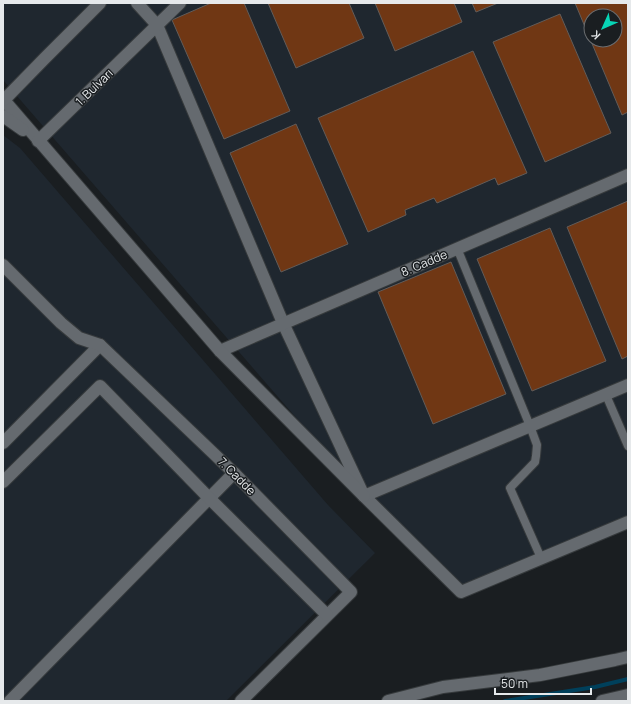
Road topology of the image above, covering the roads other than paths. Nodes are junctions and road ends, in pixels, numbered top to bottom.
1 (100, 3) edge
2 (137, 3) edge
3 (180, 3) edge
4 (158, 25) junction
5 (4, 100) edge
6 (3, 116) edge
7 (38, 140) junction
8 (628, 175) edge
9 (457, 248) junction
10 (3, 265) edge
11 (283, 324) junction
12 (100, 345) junction
13 (220, 351) junction
14 (628, 386) edge
15 (606, 395) junction
16 (530, 426) junction
17 (3, 443) edge
18 (628, 446) edge
19 (234, 473) junction
20 (3, 482) edge
21 (364, 496) junction
22 (209, 498) junction
23 (628, 522) edge
24 (541, 558) junction
25 (327, 615) junction
26 (628, 657) edge
27 (628, 695) edge
28 (10, 701) edge
29 (241, 701) edge
30 (388, 701) edge
31 (602, 701) edge

1 - 5 street
2 - 4 street
3 - 4 street, 1. Bulvarı
4 - 7 street, 1. Bulvarı
4 - 11 street
5 - 7 street
6 - 7 street
7 - 13 street
8 - 9 street, 8. Cadde
9 - 11 street, 8. Cadde
9 - 16 lane
10 - 12 street, 7. Cadde
11 - 13 street, 8. Cadde
11 - 21 street
12 - 17 street
12 - 19 street, 7. Cadde
13 - 21 street
14 - 15 street
15 - 16 street
15 - 18 lane
16 - 21 street
16 - 24 lane
19 - 22 street
19 - 25 street, 7. Cadde
20 - 22 street
21 - 24 street
22 - 25 street
22 - 28 street
23 - 24 street
25 - 29 street, 7. Cadde
26 - 30 street
27 - 31 street

